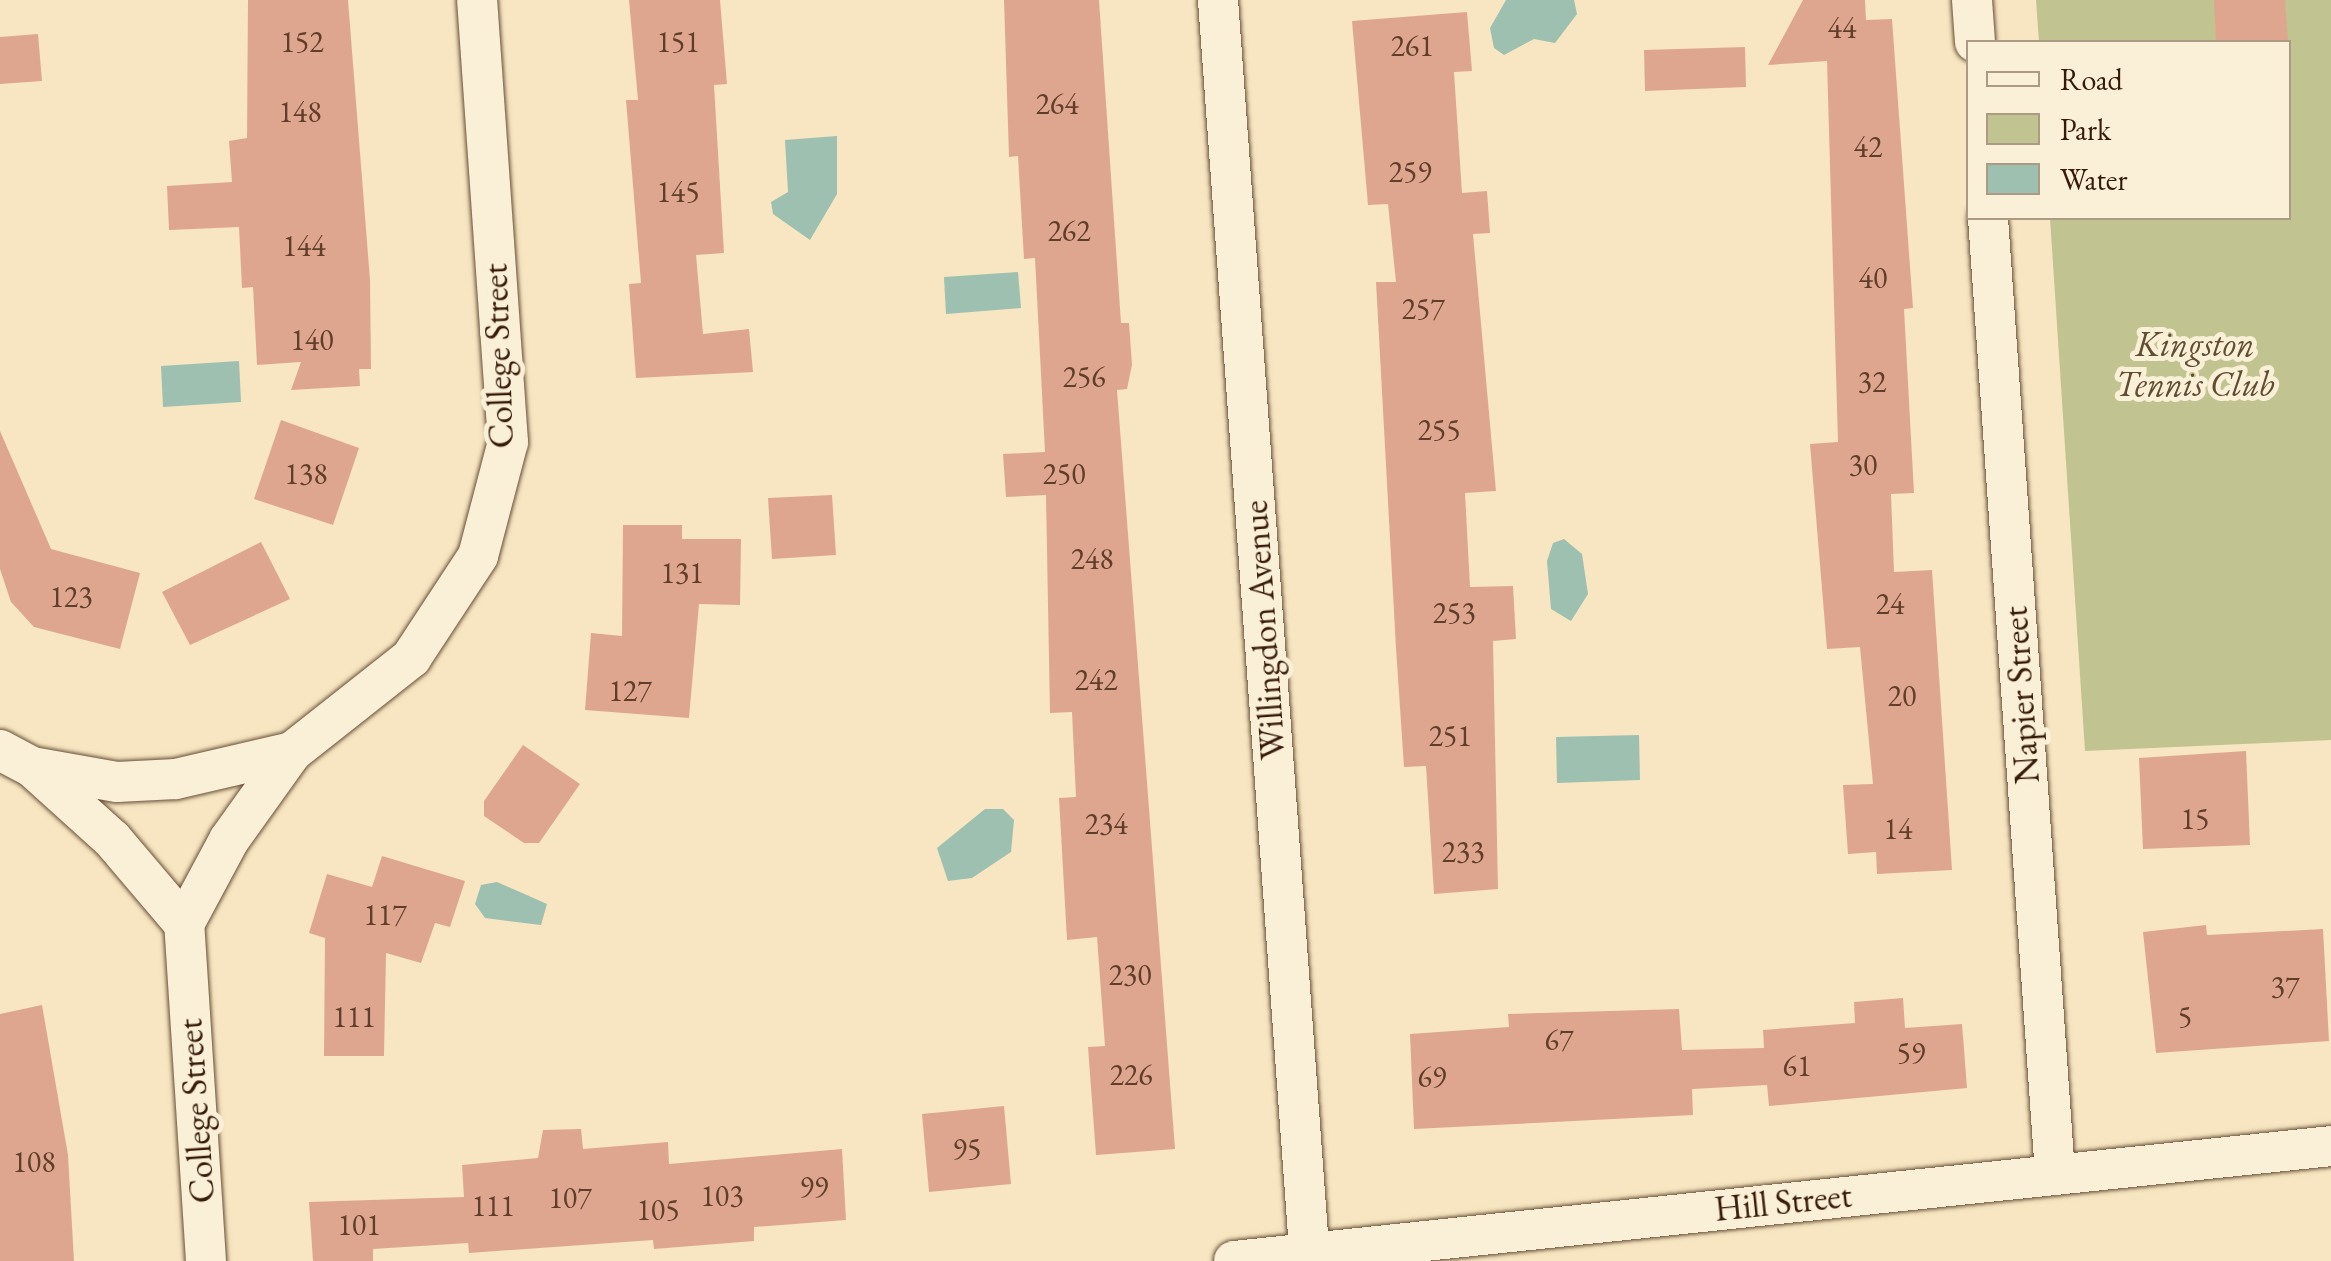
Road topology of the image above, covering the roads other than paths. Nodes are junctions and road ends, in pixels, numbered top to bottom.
1 (477, 0) edge
2 (1218, 0) edge
3 (1972, 0) edge
4 (1975, 40) edge
5 (1988, 220) edge
6 (292, 752) junction
7 (16, 758) edge
8 (184, 924) junction
9 (2331, 1146) edge
10 (2055, 1173) junction
11 (1310, 1257) edge
12 (206, 1261) edge
13 (1234, 1261) edge

1 - 6 street, College Street
2 - 11 street, Willingdon Avenue
3 - 4 street
5 - 10 street, Napier Street
6 - 7 street, College Street
6 - 8 street, College Street
7 - 8 street
8 - 12 street, College Street
9 - 10 street, Hill Street
10 - 11 street, Hill Street
11 - 13 street, Hill Street

